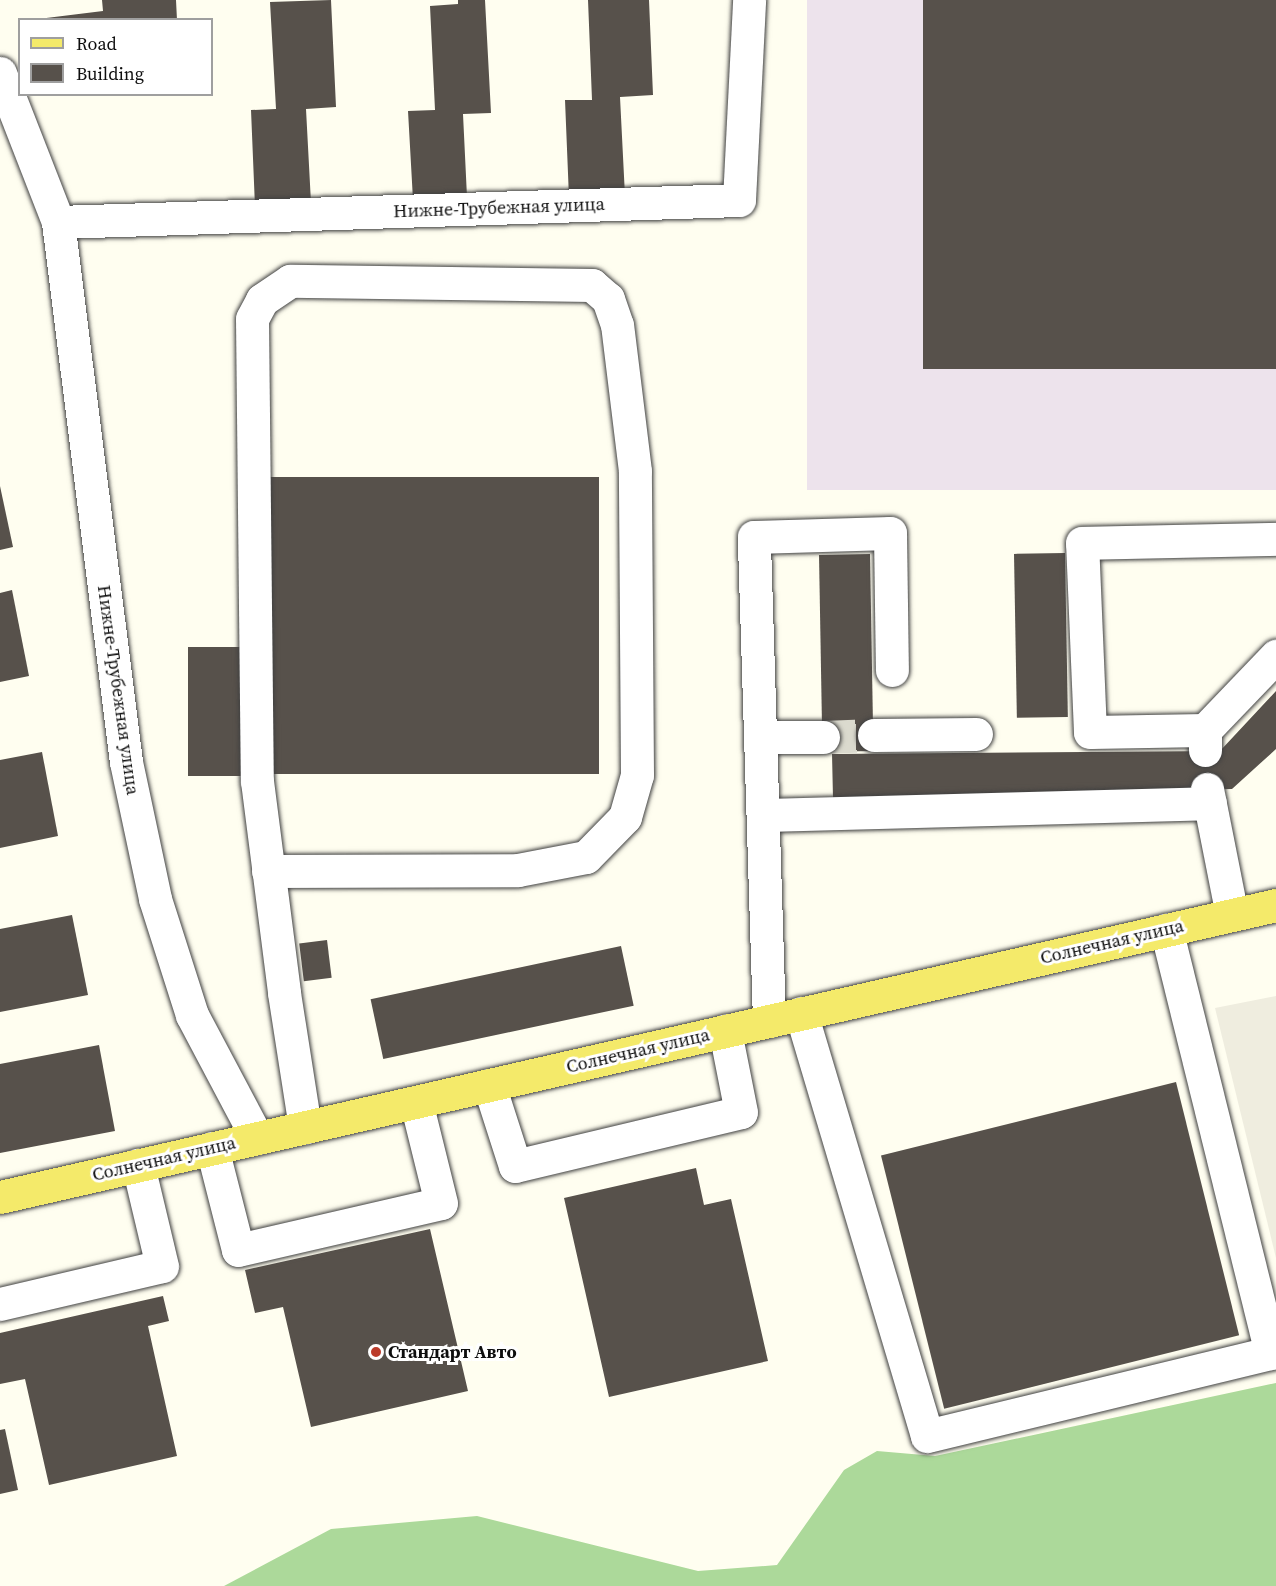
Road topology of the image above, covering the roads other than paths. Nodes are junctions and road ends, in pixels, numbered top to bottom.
1 (749, 0) edge
2 (0, 73) edge
3 (58, 222) junction
4 (1276, 539) edge
5 (1276, 656) edge
6 (892, 670) dead end
7 (887, 728) tunnel mouth
8 (976, 734) dead end
9 (761, 737) junction
10 (823, 737) tunnel mouth
11 (763, 815) junction
12 (268, 871) junction
13 (1276, 905) edge
14 (1232, 915) junction
15 (1166, 930) junction
16 (801, 1013) junction
17 (770, 1021) junction
18 (725, 1031) junction
19 (489, 1085) junction
20 (416, 1102) junction
21 (305, 1127) junction
22 (257, 1138) junction
23 (212, 1148) junction
24 (138, 1165) junction
25 (0, 1197) edge
26 (0, 1304) edge

1 - 3 street, Нижне-Трубежная улица
2 - 3 street, Нижне-Трубежная улица
3 - 22 street, Нижне-Трубежная улица
4 - 5 street
6 - 9 street
7 - 8 street
9 - 10 street
9 - 11 street
11 - 14 street
11 - 17 street
12 - 12 street
12 - 21 street
13 - 14 main road, Солнечная улица
14 - 15 main road, Солнечная улица
15 - 16 main road, Солнечная улица
15 - 16 street
16 - 17 main road, Солнечная улица
17 - 18 main road, Солнечная улица
18 - 19 main road, Солнечная улица
18 - 19 street
19 - 20 main road, Солнечная улица
20 - 21 main road, Солнечная улица
20 - 23 street
21 - 22 main road, Солнечная улица
22 - 23 main road, Солнечная улица
23 - 24 main road, Солнечная улица
24 - 25 main road, Солнечная улица
24 - 26 street

